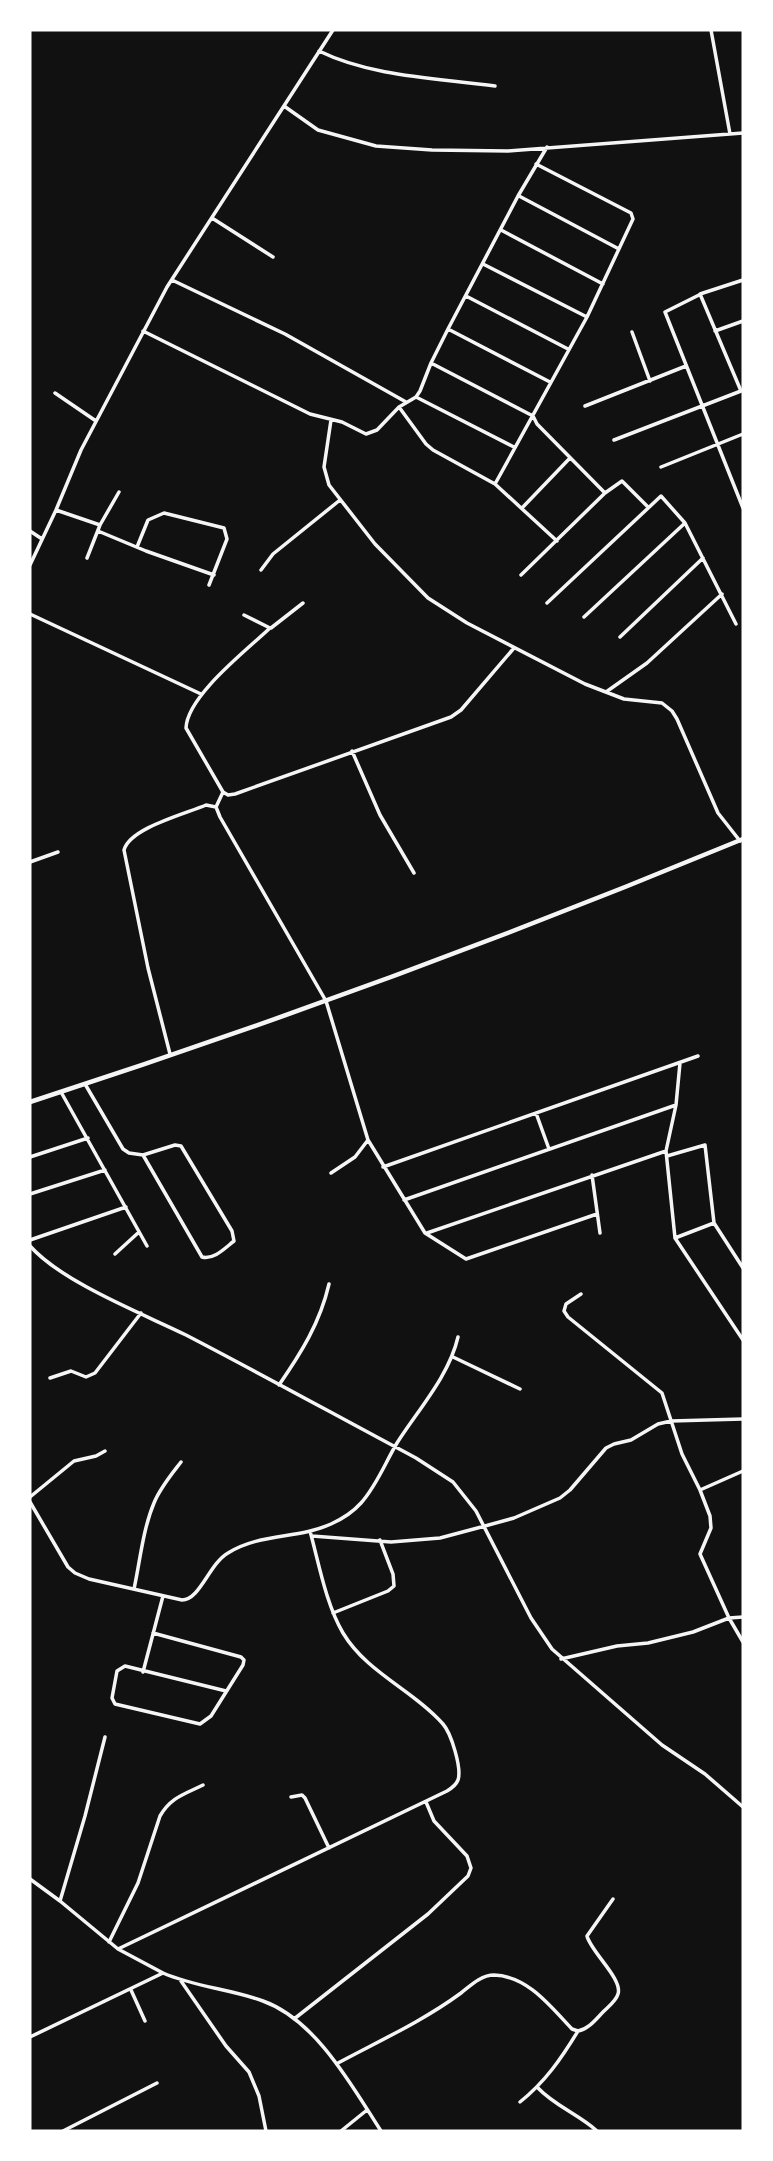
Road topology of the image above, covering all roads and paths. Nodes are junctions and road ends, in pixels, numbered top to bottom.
1 (333, 30) edge
2 (710, 30) edge
3 (319, 51) junction
4 (495, 86) dead end
5 (284, 106) junction
6 (743, 133) edge
7 (730, 134) junction
8 (547, 146) junction
9 (536, 164) junction
10 (518, 196) junction
11 (212, 218) junction
12 (501, 230) junction
13 (619, 249) junction
14 (273, 257) dead end
15 (483, 264) junction
16 (172, 280) junction
17 (743, 280) edge
18 (603, 284) junction
19 (700, 295) junction
20 (466, 296) junction
21 (587, 317) junction
22 (743, 321) edge
23 (448, 329) junction
24 (143, 331) junction
25 (715, 331) junction
26 (632, 332) dead end
27 (568, 349) junction
28 (431, 363) junction
29 (686, 366) junction
30 (650, 381) junction
31 (550, 382) junction
32 (55, 393) dead end
33 (416, 397) junction
34 (406, 402) junction
35 (702, 405) junction
36 (585, 406) dead end
37 (399, 407) junction
38 (533, 416) junction
39 (331, 419) junction
40 (96, 421) junction
41 (743, 433) edge
42 (614, 440) dead end
43 (717, 443) junction
44 (515, 448) junction
45 (569, 458) junction
46 (661, 467) dead end
47 (495, 484) junction
48 (119, 492) dead end
49 (605, 493) junction
50 (340, 500) junction
51 (647, 507) junction
52 (522, 508) junction
53 (743, 508) edge
54 (56, 510) junction
55 (685, 523) junction
56 (100, 525) junction
57 (30, 531) edge
58 (98, 531) junction
59 (42, 539) junction
60 (557, 541) junction
61 (137, 547) junction
62 (87, 558) dead end
63 (704, 558) junction
64 (30, 565) edge
65 (261, 570) dead end
66 (214, 575) junction
67 (521, 575) dead end
68 (209, 585) dead end
69 (722, 594) junction
70 (547, 603) dead end
71 (303, 604) dead end
72 (30, 614) edge
73 (244, 615) dead end
74 (584, 617) dead end
75 (737, 624) dead end
76 (271, 628) junction
77 (620, 636) dead end
78 (514, 648) junction
79 (606, 693) junction
80 (201, 694) junction
81 (352, 751) junction
82 (223, 792) junction
83 (216, 807) junction
84 (742, 840) edge
85 (58, 852) dead end
86 (30, 862) edge
87 (414, 873) dead end
88 (326, 1001) junction
89 (170, 1054) junction
90 (698, 1056) dead end
91 (680, 1063) junction
92 (85, 1084) junction
93 (61, 1092) junction
94 (30, 1102) edge
95 (676, 1105) junction
96 (536, 1113) junction
97 (88, 1138) junction
98 (368, 1140) junction
99 (549, 1149) junction
100 (667, 1154) junction
101 (143, 1155) junction
102 (30, 1157) edge
103 (383, 1167) junction
104 (105, 1170) junction
105 (331, 1173) dead end
106 (592, 1175) junction
107 (30, 1194) edge
108 (404, 1200) junction
109 (126, 1207) junction
110 (597, 1214) junction
111 (714, 1223) junction
112 (139, 1232) junction
113 (425, 1233) junction
114 (600, 1233) dead end
115 (675, 1238) junction
116 (30, 1240) edge
117 (147, 1245) dead end
118 (30, 1246) edge
119 (116, 1254) dead end
120 (743, 1268) edge
121 (329, 1284) dead end
122 (581, 1294) dead end
123 (141, 1313) junction
124 (458, 1337) dead end
125 (743, 1340) edge
126 (453, 1357) junction
127 (50, 1378) dead end
128 (279, 1385) junction
129 (520, 1389) dead end
130 (743, 1419) edge
131 (671, 1421) junction
132 (395, 1446) junction
133 (105, 1451) dead end
134 (181, 1462) dead end
135 (743, 1471) edge
136 (701, 1490) junction
137 (30, 1500) edge
138 (485, 1526) junction
139 (311, 1534) junction
140 (380, 1540) junction
141 (134, 1589) junction
142 (163, 1596) junction
143 (333, 1613) junction
144 (743, 1617) edge
145 (729, 1618) junction
146 (153, 1633) junction
147 (743, 1642) edge
148 (561, 1659) junction
149 (143, 1672) junction
150 (226, 1691) junction
151 (105, 1737) dead end
152 (204, 1785) dead end
153 (291, 1797) dead end
154 (426, 1802) junction
155 (743, 1807) edge
156 (329, 1848) junction
157 (30, 1879) edge
158 (613, 1899) dead end
159 (60, 1900) junction
160 (109, 1942) junction
161 (118, 1949) junction
162 (163, 1973) junction
163 (181, 1981) junction
164 (131, 1990) junction
165 (294, 2019) junction
166 (145, 2021) dead end
167 (578, 2031) junction
168 (30, 2037) edge
169 (338, 2063) junction
170 (157, 2083) dead end
171 (538, 2088) junction
172 (520, 2102) dead end
173 (367, 2110) junction
174 (63, 2131) edge
175 (266, 2131) edge
176 (341, 2131) edge
177 (381, 2131) edge
178 (597, 2131) edge

1 - 3 street
2 - 7 street
3 - 4 street
3 - 5 street
5 - 8 street
5 - 11 street
6 - 7 street
7 - 8 street
8 - 9 street
9 - 10 street
9 - 13 street
10 - 12 street
10 - 13 street
11 - 14 street
11 - 16 street
12 - 15 street
12 - 18 street
13 - 18 street
15 - 20 street
15 - 21 street
16 - 24 street
16 - 34 street
17 - 19 street
18 - 21 street
19 - 25 street
19 - 29 street
20 - 23 street
20 - 27 street
21 - 27 street
22 - 25 street
23 - 28 street
23 - 31 street
24 - 39 street
24 - 40 street
25 - 35 street
26 - 30 street
27 - 31 street
28 - 33 street
28 - 38 street
29 - 30 street
29 - 35 street
30 - 36 street
31 - 38 street
32 - 40 street
33 - 34 street
33 - 44 street
34 - 37 street
35 - 42 street
35 - 43 street
37 - 39 street
37 - 47 street
38 - 44 street
38 - 45 street
39 - 50 street
40 - 54 street
41 - 43 street
43 - 46 street
43 - 53 street
44 - 47 street
45 - 49 street
45 - 52 street
47 - 52 street
48 - 56 street
49 - 51 street
49 - 60 street
50 - 65 street
50 - 78 street
51 - 55 street
51 - 70 street
52 - 60 street
54 - 56 street
54 - 59 street
55 - 63 street
55 - 74 street
56 - 58 street
57 - 59 street
58 - 61 street
58 - 62 street
59 - 64 street
60 - 67 street
61 - 66 street
61 - 66 street
63 - 69 street
63 - 77 street
66 - 68 street
69 - 75 street
69 - 79 street
71 - 76 street
72 - 80 street
73 - 76 street
76 - 80 street
78 - 79 street
78 - 81 street
79 - 84 street
80 - 82 street
81 - 82 street
81 - 87 street
82 - 83 street
83 - 88 street
83 - 89 street
84 - 88 street
85 - 86 street
88 - 89 street
88 - 98 street
89 - 92 street
90 - 91 street
91 - 95 street
91 - 96 street
92 - 93 street
92 - 101 street
93 - 94 street
93 - 97 street
95 - 99 street
95 - 100 street
96 - 99 street
96 - 103 street
97 - 102 street
97 - 104 street
98 - 103 street
98 - 105 street
99 - 108 street
100 - 106 street
100 - 111 street
100 - 115 street
101 - 101 street
103 - 108 street
104 - 107 street
104 - 109 street
106 - 110 street
106 - 113 street
108 - 113 street
109 - 112 street
109 - 116 street
110 - 113 street
110 - 114 street
111 - 115 street
111 - 120 street
112 - 117 street
112 - 119 street
115 - 125 street
118 - 123 street
121 - 128 street
122 - 131 street
123 - 127 street
123 - 128 street
124 - 126 street
126 - 129 street
126 - 132 street
128 - 132 street
130 - 131 street
131 - 136 street
131 - 138 street
132 - 138 street
132 - 139 street
133 - 137 street
134 - 141 street
135 - 136 street
136 - 145 street
137 - 141 street
138 - 140 street
138 - 148 street
139 - 140 street
139 - 142 street
139 - 143 street
140 - 143 street
141 - 142 street
142 - 146 street
143 - 154 street
144 - 145 street
145 - 147 street
145 - 148 street
146 - 149 street
146 - 150 street
148 - 155 street
149 - 150 street
149 - 150 street
151 - 159 street
152 - 160 street
153 - 156 street
154 - 156 street
154 - 165 street
156 - 161 street
157 - 159 street
158 - 167 street
159 - 160 street
160 - 161 street
161 - 162 street
162 - 163 street
162 - 164 street
163 - 165 street
163 - 175 street
164 - 166 street
164 - 168 street
165 - 169 street
167 - 169 street
167 - 171 street
169 - 173 street
170 - 174 street
171 - 172 street
171 - 178 street
173 - 176 street
173 - 177 street

